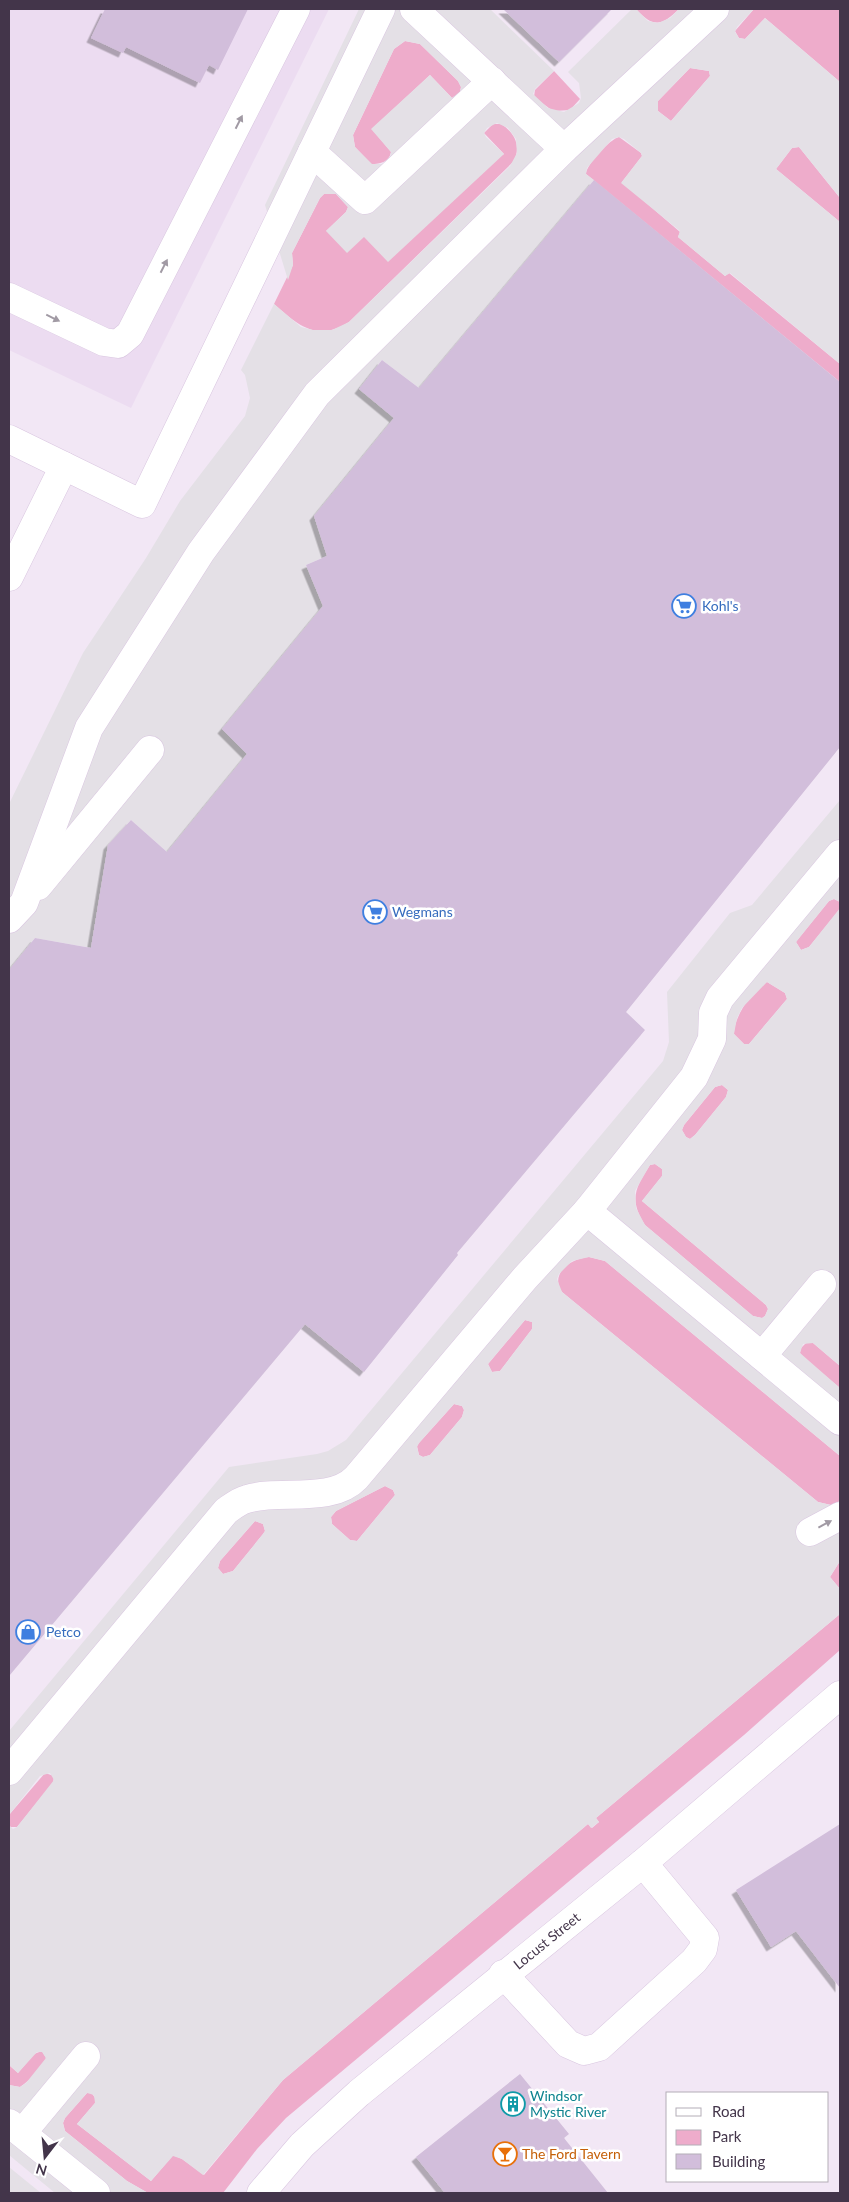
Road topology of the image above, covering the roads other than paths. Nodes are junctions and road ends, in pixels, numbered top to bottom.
1 (296, 9) edge
2 (381, 9) edge
3 (414, 9) edge
4 (715, 9) edge
5 (492, 81) junction
6 (564, 149) junction
7 (312, 152) junction
8 (9, 297) edge
9 (9, 439) edge
10 (64, 466) junction
11 (9, 577) edge
12 (150, 750) dead end
13 (840, 854) edge
14 (17, 911) edge
15 (587, 1211) junction
16 (822, 1284) dead end
17 (762, 1356) junction
18 (840, 1421) edge
19 (840, 1516) edge
20 (810, 1532) dead end
21 (840, 1695) edge
22 (9, 1771) edge
23 (643, 1863) junction
24 (504, 1974) junction
25 (86, 2056) dead end
26 (15, 2128) edge
27 (96, 2193) edge
28 (261, 2193) edge

8 -> 1 street
2 - 7 street
3 - 5 street
4 - 6 street
5 - 6 street
5 - 7 street
6 - 14 street
7 - 10 street
9 - 10 street
10 - 11 street
12 - 14 street
13 - 15 street
15 - 17 street
15 - 22 street
16 - 17 street
17 - 18 street
20 -> 19 street
21 - 23 street, Locust Street
23 - 24 street, Locust Street
23 - 24 street
24 - 28 street, Locust Street
25 - 26 street
26 - 27 street

